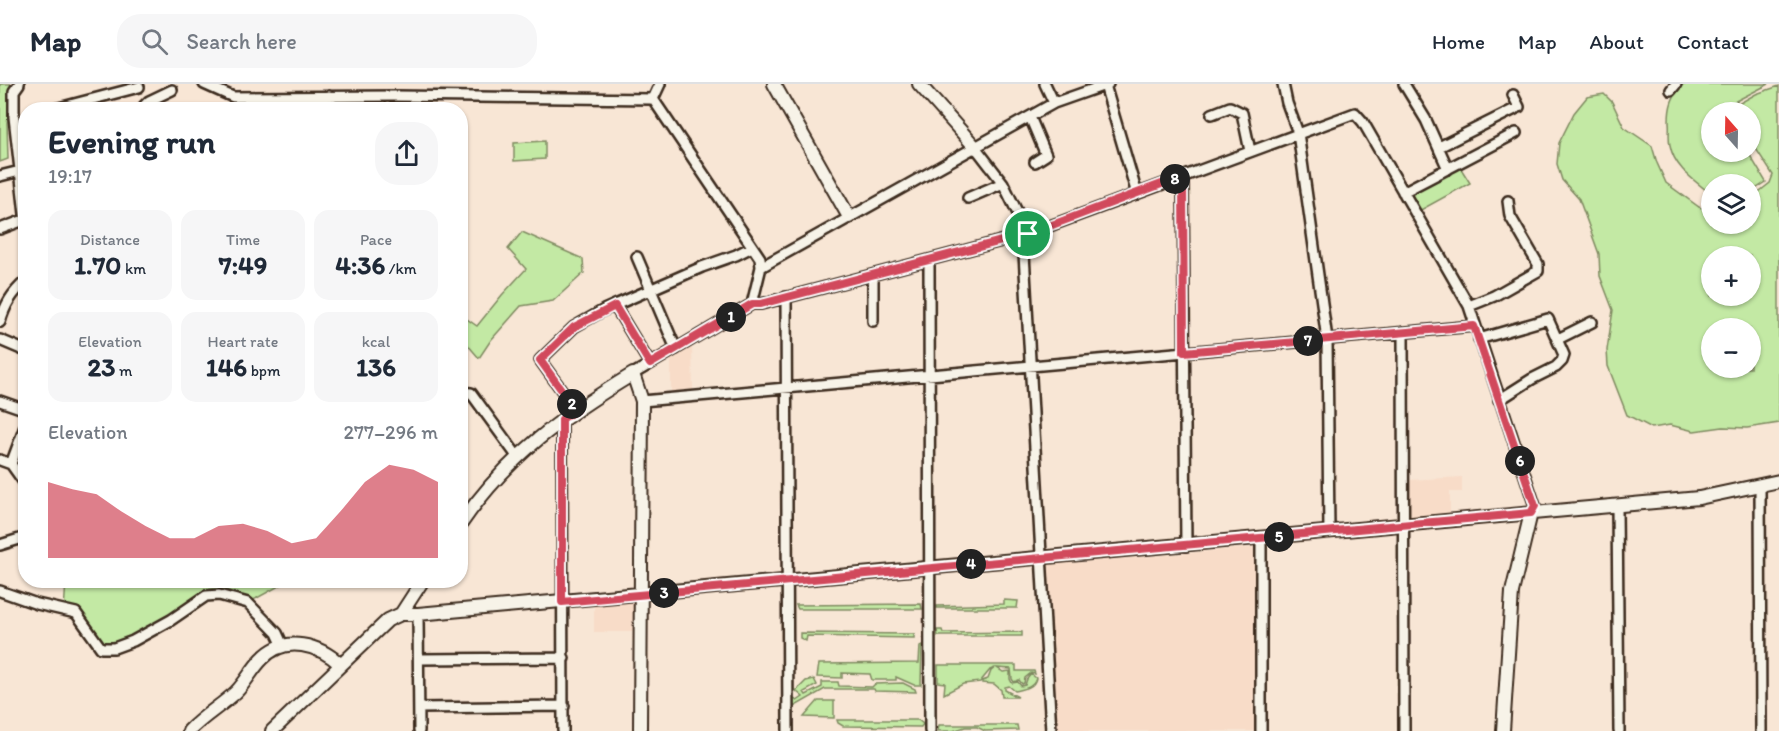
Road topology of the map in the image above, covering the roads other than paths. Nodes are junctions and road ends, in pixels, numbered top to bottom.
1 (19, 84) edge
2 (204, 84) edge
3 (397, 84) edge
4 (660, 84) edge
5 (774, 84) edge
6 (919, 84) edge
7 (1045, 84) edge
8 (1282, 84) edge
9 (1404, 84) edge
10 (139, 85) edge
11 (1106, 85) edge
12 (171, 90) dead end
13 (1513, 95) dead end
14 (330, 96) junction
15 (396, 96) junction
16 (653, 99) junction
17 (79, 102) edge
18 (141, 102) edge
19 (148, 102) edge
20 (331, 102) edge
21 (1054, 103) junction
22 (1212, 114) dead end
23 (18, 116) edge
24 (14, 117) junction
25 (1030, 117) junction
26 (1298, 133) junction
27 (1516, 133) dead end
28 (1439, 147) junction
29 (976, 148) junction
30 (1251, 151) junction
31 (18, 153) edge
32 (1035, 162) dead end
33 (1448, 169) junction
34 (18, 172) edge
35 (0, 176) edge
36 (1183, 176) junction
37 (1003, 183) junction
38 (1403, 192) junction
39 (1137, 194) junction
40 (968, 198) dead end
41 (1508, 201) dead end
42 (849, 217) junction
43 (18, 224) edge
44 (0, 229) edge
45 (1025, 235) junction
46 (752, 247) junction
47 (637, 257) dead end
48 (929, 261) junction
49 (761, 267) junction
50 (873, 276) junction
51 (18, 288) edge
52 (651, 290) junction
53 (786, 297) junction
54 (752, 304) junction
55 (615, 306) junction
56 (1469, 306) junction
57 (873, 321) dead end
58 (0, 322) edge
59 (1592, 322) dead end
60 (1474, 326) junction
61 (1403, 332) junction
62 (1328, 339) junction
63 (1479, 339) junction
64 (1558, 339) junction
65 (0, 340) edge
66 (18, 348) edge
67 (676, 349) junction
68 (1184, 352) junction
69 (650, 364) junction
70 (1030, 365) junction
71 (633, 374) junction
72 (929, 375) junction
73 (786, 388) junction
74 (468, 393) edge
75 (1499, 400) junction
76 (0, 401) edge
77 (642, 401) junction
78 (18, 407) edge
79 (576, 410) junction
80 (562, 419) junction
81 (18, 445) edge
82 (517, 456) junction
83 (0, 460) edge
84 (11, 464) junction
85 (18, 474) edge
86 (1779, 481) edge
87 (1760, 485) junction
88 (1617, 506) junction
89 (1531, 513) junction
90 (468, 515) edge
91 (1405, 526) junction
92 (1329, 532) junction
93 (1261, 538) junction
94 (18, 539) edge
95 (0, 545) edge
96 (1186, 546) junction
97 (1041, 558) junction
98 (930, 568) junction
99 (787, 582) junction
100 (418, 588) edge
101 (0, 591) edge
102 (640, 596) junction
103 (562, 602) junction
104 (400, 614) junction
105 (418, 614) junction
106 (283, 646) junction
107 (564, 658) junction
108 (418, 659) junction
109 (341, 665) junction
110 (564, 706) junction
111 (419, 708) junction
112 (276, 729) edge
113 (189, 731) edge
114 (419, 731) edge
115 (563, 731) edge
116 (640, 731) edge
117 (788, 731) edge
118 (930, 731) edge
119 (1051, 731) edge
120 (1261, 731) edge
121 (1404, 731) edge
122 (1503, 731) edge
123 (1619, 731) edge
124 (1761, 731) edge

1 - 24 street
2 - 14 street
3 - 15 street
4 - 16 street
5 - 42 street
6 - 29 street
7 - 21 street
8 - 26 street
9 - 28 street
10 - 17 street
10 - 18 street
11 - 21 street
11 - 39 street
12 - 19 street
13 - 28 street
14 - 15 street
14 - 20 street
15 - 16 street
16 - 46 street
21 - 25 street
22 - 30 street
23 - 24 street
24 - 31 street
25 - 29 street
25 - 32 street
26 - 30 street
26 - 38 street
26 - 62 street
27 - 33 street
28 - 33 street
29 - 37 street
29 - 42 street
30 - 36 street
33 - 38 street
34 - 35 street
36 - 39 street
36 - 68 street
37 - 40 street
37 - 45 street
38 - 56 street
39 - 45 street
41 - 56 street
42 - 49 street
43 - 44 street
45 - 48 street
45 - 70 street
46 - 49 street
46 - 52 street
47 - 52 street
48 - 50 street
48 - 72 street
49 - 54 street
50 - 53 street
50 - 57 street
51 - 58 street
52 - 55 street
52 - 67 street
53 - 54 street
53 - 73 street
54 - 67 street
55 - 69 street
55 - 79 street
56 - 60 street
59 - 64 street
60 - 61 street
60 - 63 street
61 - 62 street
61 - 91 street
62 - 68 street
62 - 92 street
63 - 64 street
63 - 75 street
64 - 75 street
65 - 66 street
67 - 69 street
68 - 70 street
68 - 96 street
69 - 71 street
70 - 72 street
70 - 97 street
71 - 77 street
71 - 79 street
72 - 73 street
72 - 98 street
73 - 77 street
73 - 99 street
74 - 82 street
75 - 89 street
76 - 78 street
77 - 102 street
79 - 80 street
80 - 82 street
80 - 103 street
81 - 84 street
82 - 90 street
83 - 84 street
84 - 85 street
86 - 87 street
87 - 88 street
87 - 124 street
88 - 89 street
88 - 123 street
89 - 91 street
89 - 122 street
91 - 92 street
91 - 121 street
92 - 93 street
93 - 96 street
93 - 120 street
94 - 95 street
96 - 97 street
97 - 98 street
97 - 119 street
98 - 99 street
98 - 118 street
99 - 102 street
99 - 117 street
100 - 104 street
101 - 106 street
102 - 103 street
102 - 116 street
103 - 105 street
103 - 107 street
104 - 105 street
104 - 109 street
105 - 108 street
106 - 109 street
106 - 113 street
107 - 108 street
107 - 110 street
108 - 111 street
109 - 112 street
110 - 111 street
110 - 115 street
111 - 114 street

